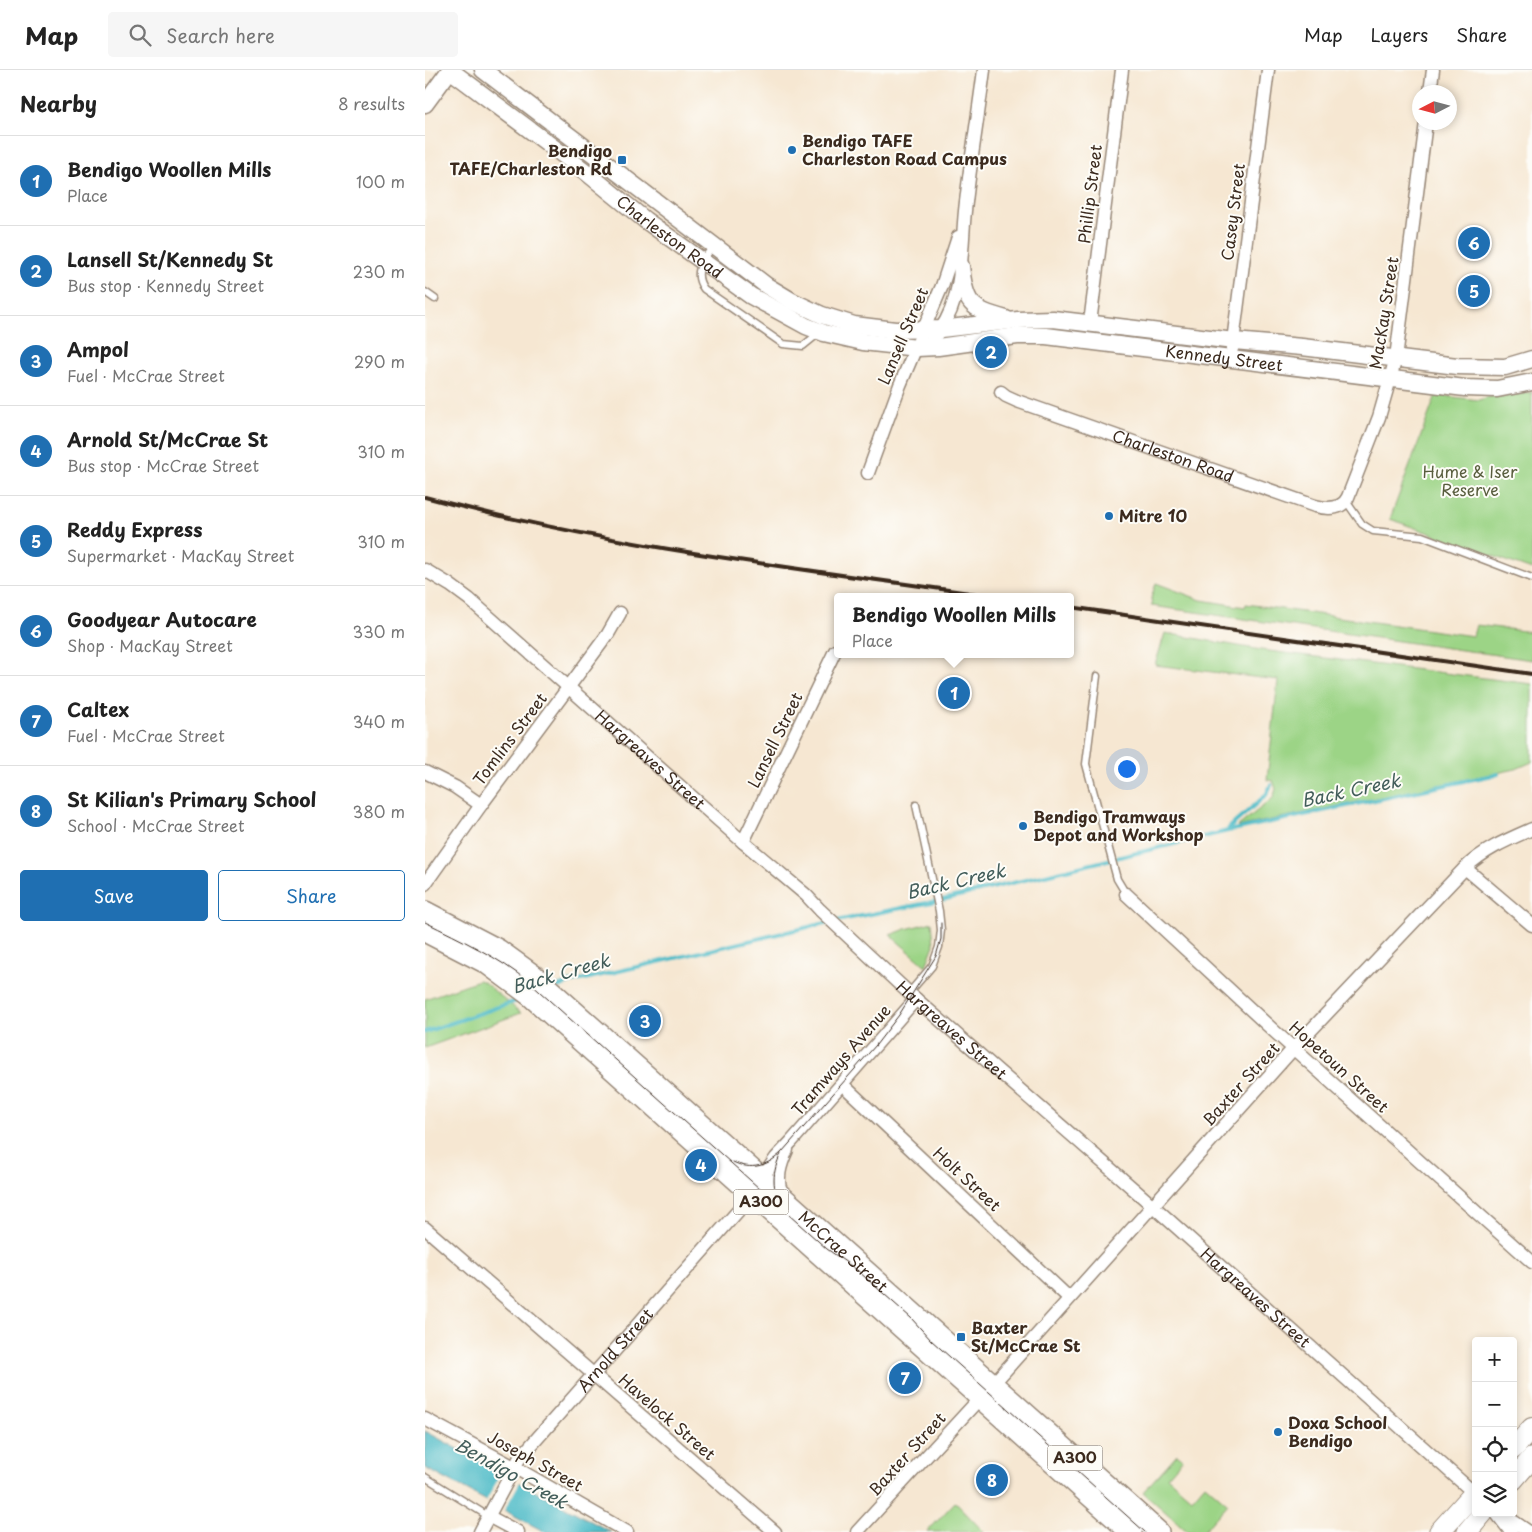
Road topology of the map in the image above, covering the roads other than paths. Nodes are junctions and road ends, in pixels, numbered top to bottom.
1 (450, 70) edge
2 (483, 70) edge
3 (984, 70) edge
4 (1122, 70) edge
5 (1268, 70) edge
6 (1433, 70) edge
7 (1431, 85) edge
8 (425, 104) edge
9 (550, 121) junction
10 (1425, 130) edge
11 (539, 136) junction
12 (965, 212) junction
13 (713, 246) junction
14 (702, 261) junction
15 (961, 266) junction
16 (425, 292) edge
17 (435, 299) dead end
18 (1013, 320) junction
19 (1089, 323) junction
20 (923, 330) junction
21 (941, 330) junction
22 (820, 332) junction
23 (1234, 341) junction
24 (921, 347) junction
25 (1396, 358) junction
26 (1532, 358) edge
27 (1231, 359) junction
28 (1391, 378) junction
29 (1532, 382) edge
30 (1001, 392) dead end
31 (868, 472) dead end
32 (1346, 501) junction
33 (425, 570) edge
34 (1532, 578) edge
35 (620, 613) dead end
36 (834, 653) edge
37 (1097, 676) dead end
38 (569, 687) junction
39 (425, 772) edge
40 (481, 805) junction
41 (916, 805) dead end
42 (1532, 829) edge
43 (743, 842) junction
44 (1465, 868) junction
45 (425, 884) edge
46 (1126, 894) joint
47 (425, 912) edge
48 (1532, 925) edge
49 (425, 931) edge
50 (529, 983) junction
51 (913, 996) junction
52 (1294, 1048) junction
53 (842, 1084) junction
54 (791, 1142) junction
55 (757, 1186) junction
56 (787, 1202) junction
57 (1153, 1206) junction
58 (425, 1228) edge
59 (1532, 1262) edge
60 (1069, 1298) junction
61 (593, 1374) junction
62 (987, 1391) junction
63 (425, 1419) edge
64 (1532, 1428) edge
65 (1517, 1445) edge
66 (1532, 1458) edge
67 (513, 1469) junction
68 (1517, 1475) edge
69 (425, 1477) edge
70 (1472, 1490) edge
71 (1472, 1496) edge
72 (491, 1510) junction
73 (1480, 1517) edge
74 (1499, 1517) edge
75 (1507, 1517) edge
76 (480, 1532) edge
77 (518, 1532) edge
78 (627, 1532) edge
79 (775, 1532) edge
80 (857, 1532) edge
81 (1131, 1532) edge
82 (1158, 1532) edge
83 (1439, 1532) edge
84 (1467, 1532) edge
85 (1511, 1532) edge
86 (1529, 1532) edge

1 - 8 street
1 - 11 street, Charleston Road
2 - 9 street, Charleston Road
3 - 12 street, Lansell Street
4 - 19 street, Phillip Street
5 - 23 street, Casey Street
6 - 7 street
9 - 11 street
9 - 13 street, Charleston Road
10 - 25 street, MacKay Street
11 - 14 street, Charleston Road
12 - 15 street, Lansell Street
12 - 20 street, Lansell Street
13 - 14 lane
13 - 20 street, Charleston Road
14 - 22 street, Charleston Road
14 - 22 lane
15 - 18 street
15 - 21 street, Lansell Street
16 - 17 lane
18 - 19 street, Kennedy Street
18 - 21 street, Kennedy Street
19 - 23 street, Kennedy Street
20 - 21 street, Kennedy Street
20 - 24 street, Lansell Street
21 - 24 street, Lansell Street
22 - 24 street, Charleston Road
23 - 25 street, Kennedy Street
23 - 27 street, Casey Street
24 - 27 street, Kennedy Street
24 - 31 street, Lansell Street
25 - 26 street, Kennedy Street
25 - 28 street, MacKay Street
27 - 28 street, Kennedy Street
28 - 29 street, Kennedy Street
28 - 32 street, MacKay Street
30 - 32 street, Charleston Road
32 - 34 lane
33 - 38 street, Hargreaves Street
35 - 38 street, Tomlins Street
36 - 43 street, Lansell Street
37 - 46 lane
38 - 40 street, Tomlins Street
38 - 43 street, Hargreaves Street
39 - 40 street
40 - 45 street, Tomlins Street
41 - 51 lane
42 - 44 street, Baxter Street
43 - 51 street, Hargreaves Street
44 - 48 street
44 - 52 street, Baxter Street
46 - 52 street, Hopetoun Street
47 - 50 highway, McCrae Street / A300
49 - 50 highway, McCrae Street / A300
50 - 55 highway, McCrae Street / A300
51 - 53 street, Tramways Avenue
51 - 57 street, Hargreaves Street
52 - 57 street, Baxter Street
52 - 59 street, Hopetoun Street
53 - 54 street, Tramways Avenue
53 - 60 street, Holt Street
54 - 55 street, Tramways Avenue
54 - 56 street, Tramways Avenue
55 - 56 highway, McCrae Street / A300
55 - 61 street, Arnold Street
55 - 62 highway, McCrae Street / A300
56 - 62 highway, McCrae Street / A300
57 - 60 street, Baxter Street
57 - 70 street, Hargreaves Street
58 - 61 street, Havelock Street
60 - 62 street, Baxter Street
61 - 67 street, Arnold Street
61 - 79 street, Havelock Street
62 - 80 street, Baxter Street
62 - 81 highway, McCrae Street / A300
62 - 82 highway, McCrae Street / A300
63 - 67 street, Joseph Street
64 - 65 main road
66 - 68 main road
67 - 72 street, Arnold Street
67 - 78 street, Joseph Street
69 - 72 lane
71 - 83 main road
72 - 76 street, Arnold Street
72 - 77 street
73 - 84 main road
74 - 85 street
75 - 86 street

